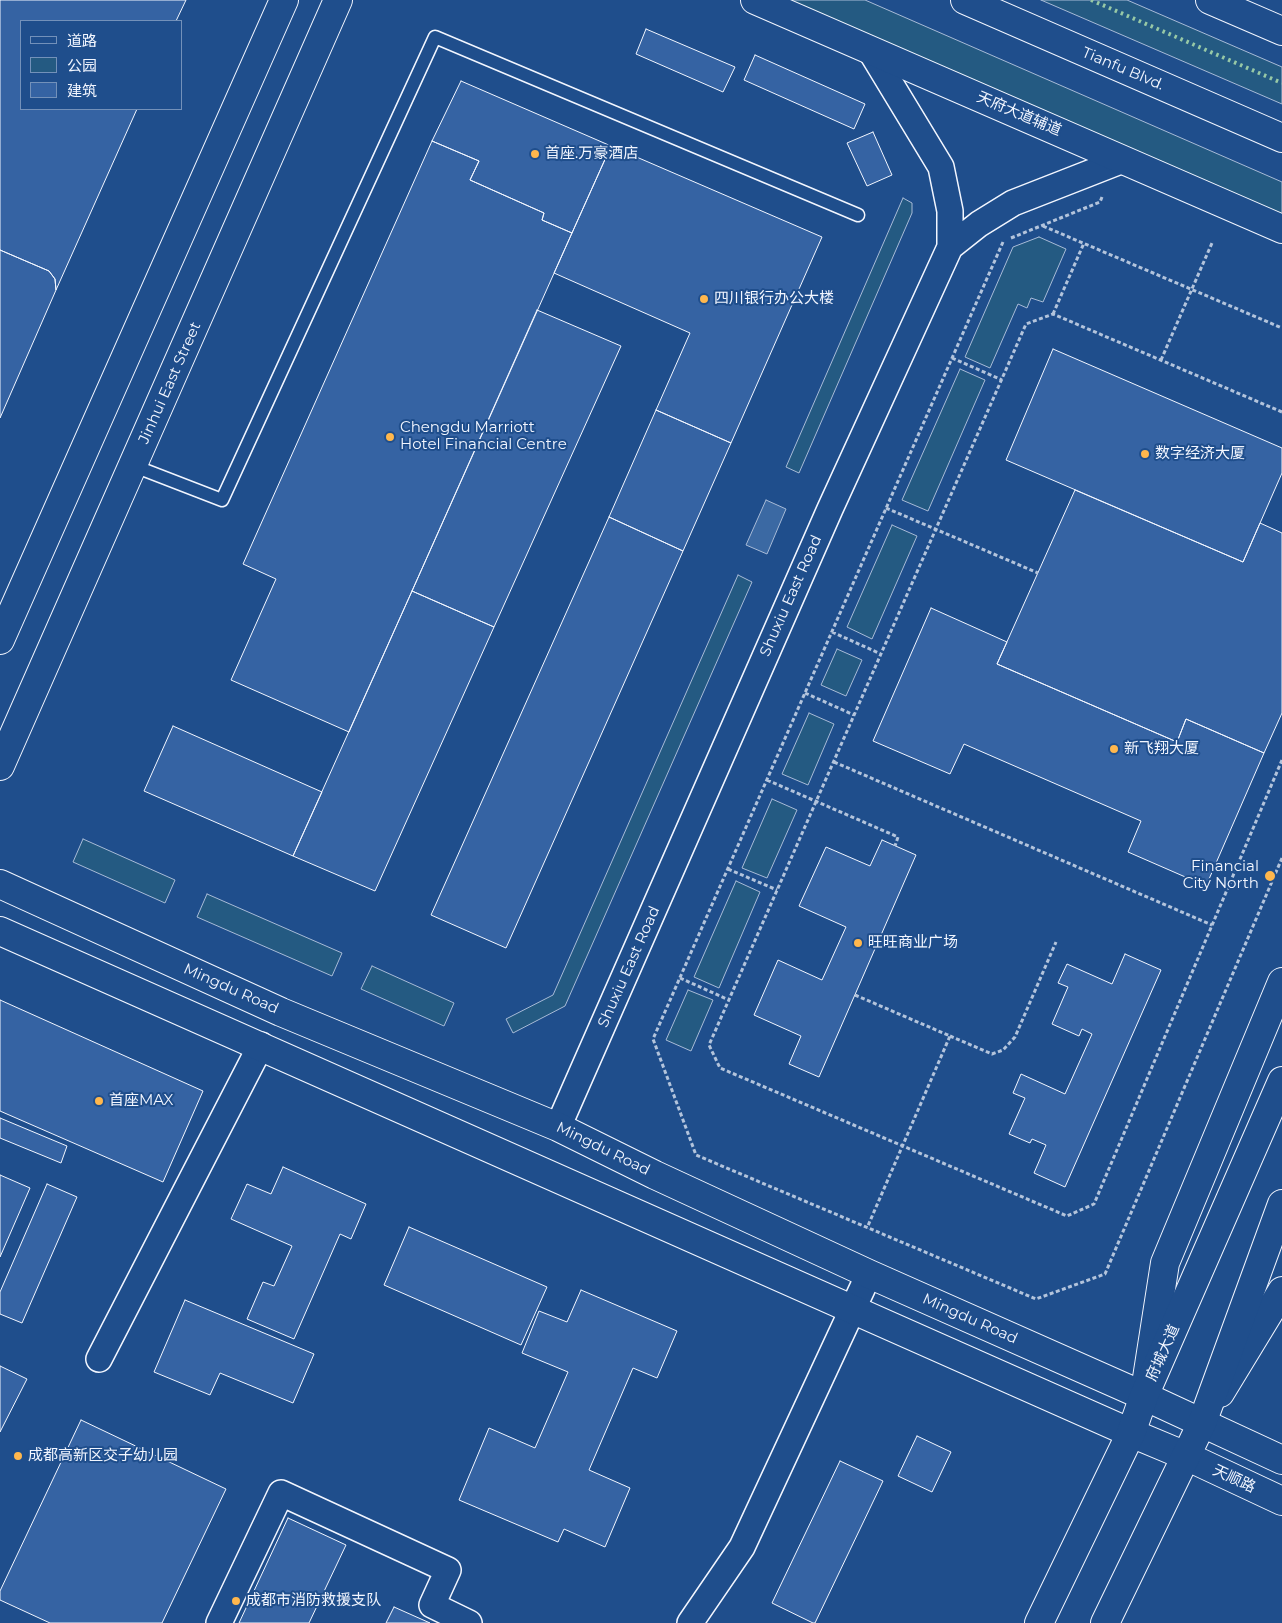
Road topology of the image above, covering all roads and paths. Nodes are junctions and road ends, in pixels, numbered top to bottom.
1 (284, 0) edge
2 (338, 0) edge
3 (755, 0) edge
4 (965, 0) edge
5 (1210, 0) edge
6 (1282, 31) edge
7 (870, 50) junction
8 (1282, 138) edge
9 (1124, 160) junction
10 (858, 215) dead end
11 (1043, 226) junction
12 (1282, 229) edge
13 (1084, 243) junction
14 (1212, 243) dead end
15 (950, 247) junction
16 (1192, 289) junction
17 (1054, 314) junction
18 (1282, 328) edge
19 (952, 358) junction
20 (1161, 360) junction
21 (1002, 380) junction
22 (1282, 412) edge
23 (134, 466) junction
24 (886, 508) junction
25 (936, 530) junction
26 (1038, 573) dead end
27 (832, 632) junction
28 (0, 640) edge
29 (881, 654) junction
30 (805, 693) junction
31 (854, 715) junction
32 (1282, 760) edge
33 (834, 762) junction
34 (0, 766) edge
35 (767, 780) junction
36 (816, 802) junction
37 (895, 846) dead end
38 (1282, 858) edge
39 (728, 869) junction
40 (0, 884) edge
41 (777, 890) junction
42 (1212, 925) junction
43 (0, 931) edge
44 (1056, 942) dead end
45 (680, 978) junction
46 (1282, 982) edge
47 (855, 995) dead end
48 (729, 1000) junction
49 (950, 1036) junction
50 (261, 1046) junction
51 (1282, 1081) edge
52 (558, 1127) junction
53 (902, 1146) junction
54 (1282, 1204) edge
55 (867, 1228) junction
56 (869, 1274) junction
57 (1282, 1291) edge
58 (853, 1309) junction
59 (99, 1359) dead end
60 (1144, 1396) junction
61 (1202, 1422) junction
62 (1131, 1433) junction
63 (1186, 1456) junction
64 (1282, 1460) edge
65 (1282, 1501) edge
66 (219, 1623) edge
67 (469, 1623) edge
68 (690, 1623) edge
69 (1039, 1623) edge
70 (1105, 1623) edge

1 - 28 street
2 - 23 street, Jinhui East Street
3 - 7 street, 天府大道辅道
4 - 8 street, Tianfu Blvd.
5 - 6 street
7 - 9 street, 天府大道辅道
7 - 15 street
9 - 11 path
9 - 12 street, 天府大道辅道
9 - 15 street, Shuxiu East Road
10 - 23 lane
11 - 13 path
11 - 19 path
13 - 16 path
13 - 17 path
14 - 16 path
15 - 52 street, Shuxiu East Road
16 - 18 path
16 - 20 path
17 - 20 path
17 - 21 path
19 - 21 path
19 - 24 path
20 - 22 path
21 - 25 path
23 - 34 street, Jinhui East Street
24 - 25 path
24 - 27 path
25 - 26 path
25 - 29 path
27 - 29 path
27 - 30 path
29 - 31 path
30 - 31 path
30 - 35 path
31 - 33 path
32 - 42 path
33 - 36 path
33 - 42 path
35 - 36 path
35 - 39 path
36 - 37 path
36 - 41 path
38 - 55 path
39 - 41 path
39 - 45 path
40 - 52 street, Mingdu Road
41 - 48 path
42 - 53 path
43 - 50 street, 天顺路
44 - 49 path
45 - 48 path
45 - 55 path
46 - 60 street
47 - 49 path
48 - 53 path
49 - 53 path
50 - 58 street, 天顺路
50 - 59 street
51 - 60 street, 府城大道
52 - 56 street, Mingdu Road
53 - 55 path
54 - 61 street
56 - 58 street
56 - 60 street, Mingdu Road
57 - 61 street
58 - 62 street, 天顺路
58 - 68 street
60 - 61 street, Mingdu Road
60 - 62 street, 府城大道
61 - 63 street
61 - 64 street
62 - 63 street, 天顺路
62 - 69 street, 府城大道
63 - 65 street, 天顺路
63 - 70 street
66 - 67 street

